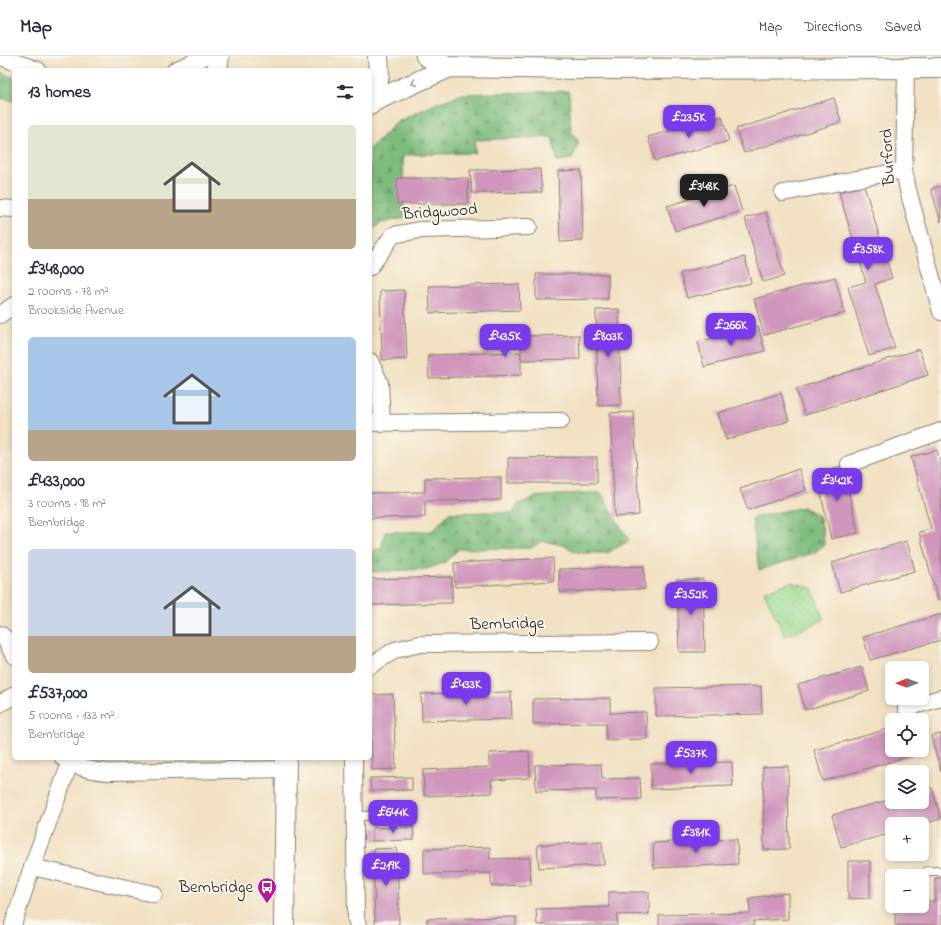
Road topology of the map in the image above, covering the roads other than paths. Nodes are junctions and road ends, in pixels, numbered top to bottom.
1 (204, 56) edge
2 (219, 56) edge
3 (378, 56) edge
4 (426, 56) edge
5 (0, 57) edge
6 (450, 67) junction
7 (32, 68) edge
8 (180, 68) edge
9 (217, 68) edge
10 (906, 68) junction
11 (941, 68) edge
12 (372, 100) edge
13 (372, 104) edge
14 (904, 170) junction
15 (783, 193) dead end
16 (0, 208) edge
17 (12, 209) edge
18 (529, 227) dead end
19 (372, 264) edge
20 (937, 279) edge
21 (12, 306) edge
22 (941, 312) edge
23 (0, 315) edge
24 (372, 365) edge
25 (561, 421) dead end
26 (376, 424) edge
27 (941, 431) edge
28 (849, 464) dead end
29 (0, 634) edge
30 (650, 642) dead end
31 (12, 652) edge
32 (372, 665) edge
33 (12, 696) edge
34 (941, 698) edge
35 (0, 704) edge
36 (906, 708) dead end
37 (354, 760) edge
38 (66, 761) edge
39 (286, 764) edge
40 (169, 765) edge
41 (407, 815) dead end
42 (355, 816) junction
43 (32, 867) junction
44 (929, 871) edge
45 (941, 871) edge
46 (154, 894) dead end
47 (13, 925) edge
48 (284, 925) edge
49 (358, 925) edge

1 - 8 street
2 - 9 street
3 - 12 street
4 - 6 street
5 - 7 street
6 - 10 street
6 -> 13 street
10 - 11 street
10 - 14 street, Burford
14 - 15 street
14 - 20 street, Burford
16 - 17 street
18 - 19 street, Bridgwood
20 - 22 street, Burford
21 - 23 street
24 - 26 street
25 - 26 street
27 - 28 street
29 - 31 street
30 - 32 street, Bembridge
33 - 35 street
34 - 36 street
37 - 42 street
38 - 40 street
38 - 43 street
39 - 40 street
39 - 48 street
41 - 42 lane
42 - 49 street
43 - 46 street
43 - 47 street
44 - 45 lane

